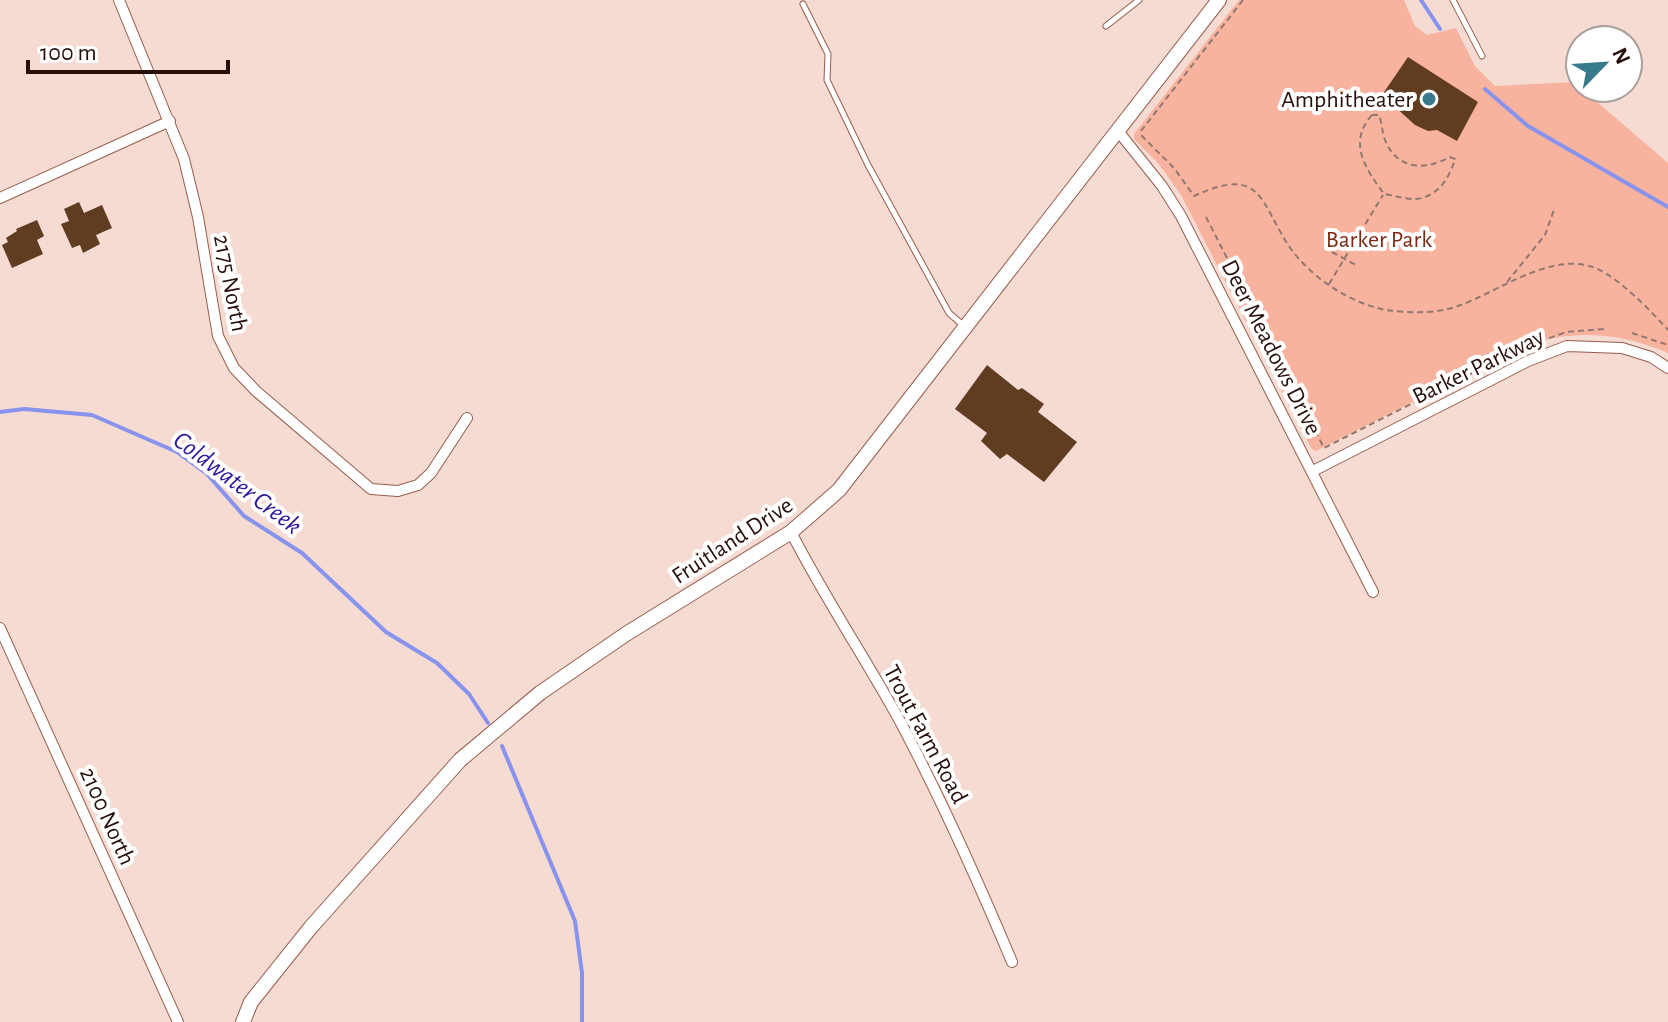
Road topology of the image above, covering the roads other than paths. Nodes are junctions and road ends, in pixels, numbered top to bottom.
1 (119, 0) edge
2 (1139, 0) edge
3 (1219, 0) edge
4 (1453, 0) edge
5 (803, 4) dead end
6 (1106, 26) dead end
7 (1482, 56) dead end
8 (170, 121) junction
9 (1118, 131) junction
10 (0, 198) edge
11 (965, 327) junction
12 (1668, 368) edge
13 (467, 418) dead end
14 (1313, 471) junction
15 (791, 532) junction
16 (1373, 592) dead end
17 (0, 628) edge
18 (1012, 962) dead end
19 (178, 1022) edge
20 (243, 1022) edge

1 - 8 street, 2175 North
2 - 6 lane
3 - 9 street, Fruitland Drive
4 - 7 lane
5 - 11 lane
8 - 10 street
8 - 13 street, 2175 North
9 - 11 street, Fruitland Drive
9 - 14 street, Deer Meadows Drive
11 - 15 street, Fruitland Drive
12 - 14 street, Barker Parkway
14 - 16 street, Deer Meadows Drive
15 - 18 street, Trout Farm Road
15 - 20 street, Fruitland Drive
17 - 19 street, 2100 North

